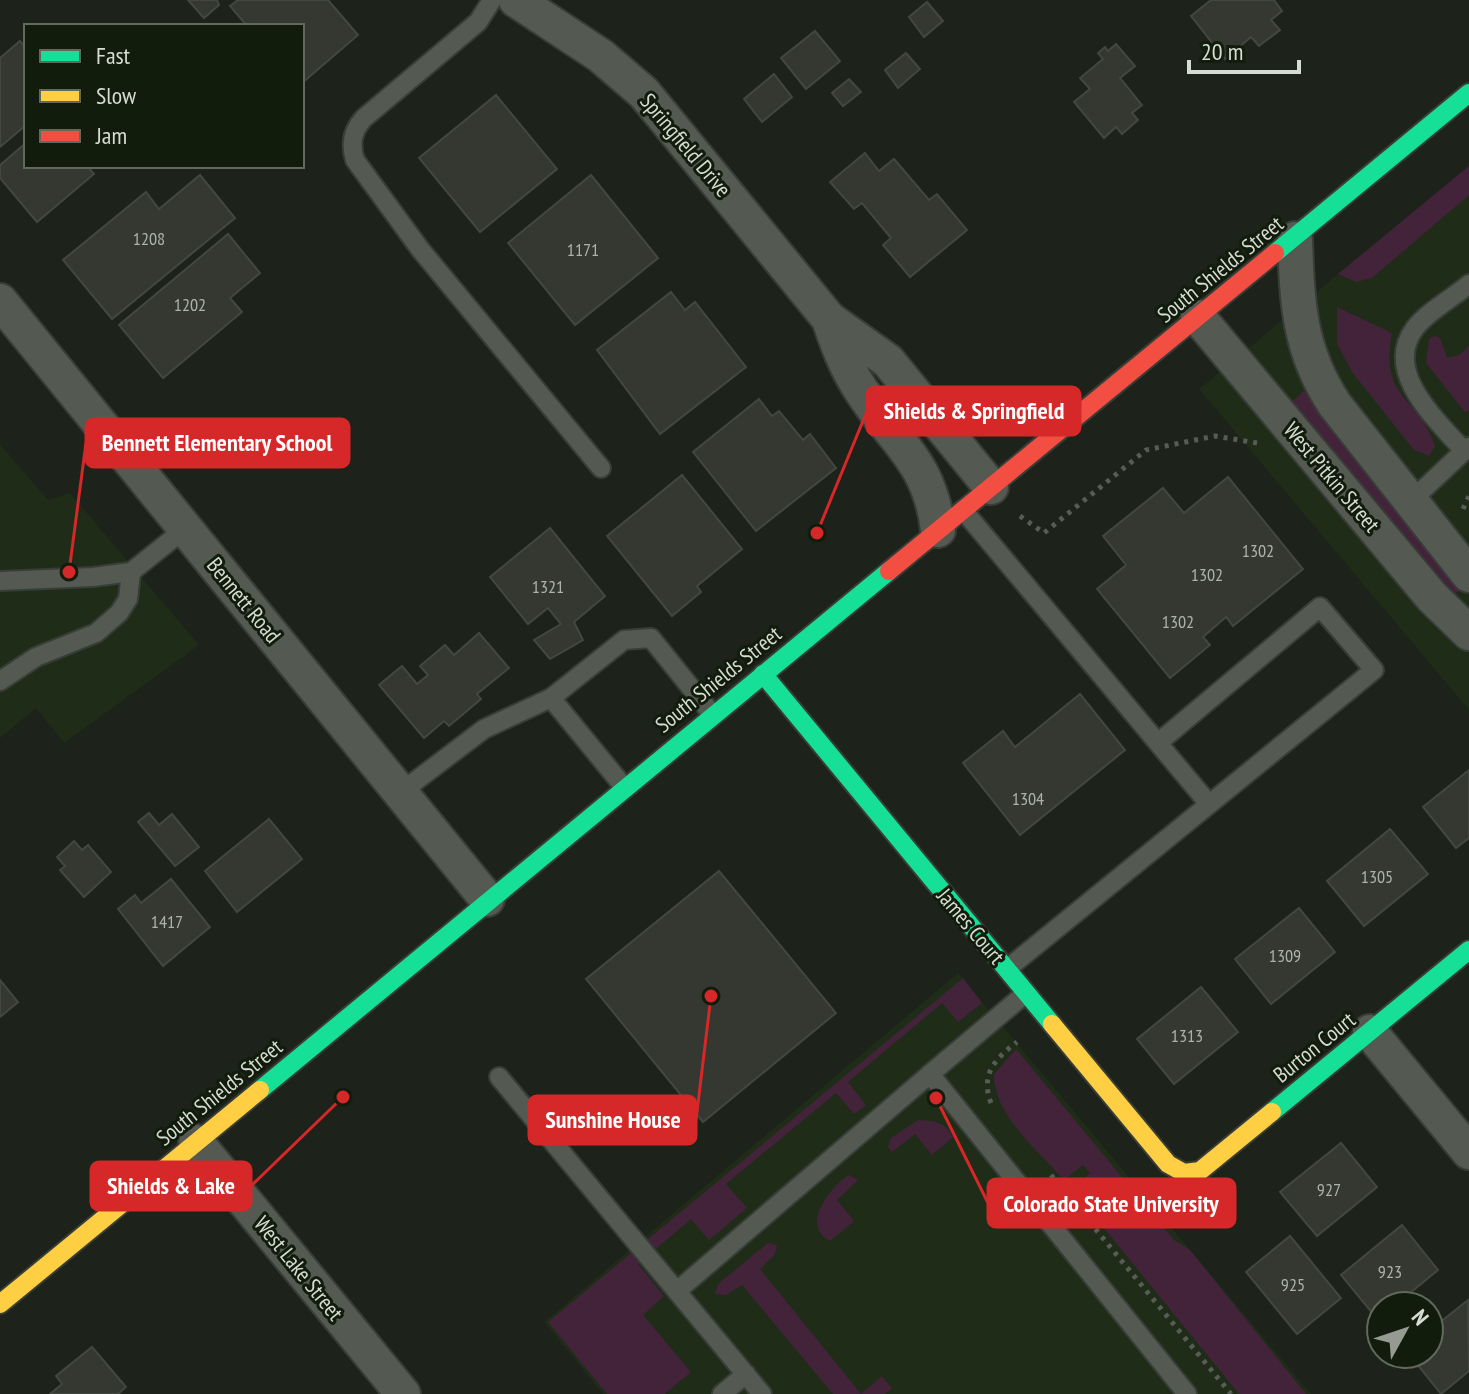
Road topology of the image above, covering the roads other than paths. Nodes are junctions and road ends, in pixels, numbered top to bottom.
1 (492, 0) edge
2 (516, 0) edge
3 (1469, 93) edge
4 (1295, 239) junction
5 (1469, 284) edge
6 (0, 301) edge
7 (1198, 317) junction
8 (829, 319) junction
9 (1467, 449) edge
10 (601, 468) dead end
11 (991, 487) junction
12 (1412, 500) junction
13 (950, 520) junction
14 (186, 528) junction
15 (131, 572) junction
16 (1469, 575) edge
17 (0, 581) edge
18 (1469, 633) edge
19 (763, 674) junction
20 (0, 681) edge
21 (551, 698) junction
22 (712, 714) junction
23 (1159, 742) junction
24 (624, 787) junction
25 (401, 792) junction
26 (1209, 804) junction
27 (487, 899) junction
28 (1469, 950) edge
29 (1007, 969) junction
30 (1026, 993) junction
31 (1370, 1032) junction
32 (930, 1074) junction
33 (499, 1077) dead end
34 (196, 1142) junction
35 (1469, 1152) edge
36 (1184, 1173) joint
37 (677, 1291) junction
38 (0, 1304) edge
39 (746, 1374) junction
40 (403, 1394) edge
41 (722, 1394) edge
42 (762, 1394) edge
43 (1187, 1394) edge

1 - 10 lane
2 - 8 street, Springfield Drive
3 - 4 main road, South Shields Street
4 - 7 main road, South Shields Street
4 - 12 street
5 - 9 lane
6 - 14 street, Bennett Road
7 - 11 main road, South Shields Street
7 - 18 street, West Pitkin Street
8 - 11 street, Springfield Drive
8 - 13 street, Springfield Drive
9 - 12 lane
11 - 13 main road, South Shields Street
12 - 16 street
13 - 19 main road, South Shields Street
13 - 23 lane
14 - 15 lane
14 - 25 street, Bennett Road
15 - 17 lane
15 - 20 lane
19 - 22 main road, South Shields Street
19 - 29 main road, James Court
21 - 22 lane
21 - 24 lane
21 - 25 lane
22 - 24 main road, South Shields Street
23 - 26 lane
23 - 26 lane
24 - 27 main road, South Shields Street
25 - 27 street, Bennett Road
26 - 29 lane
27 - 34 main road, South Shields Street
28 - 31 main road, Burton Court
29 - 30 main road, James Court
30 - 32 lane
30 - 36 main road, James Court
31 - 35 street
31 - 36 main road, Burton Court
32 - 37 lane
32 - 43 lane
33 - 37 lane
34 - 38 main road, South Shields Street
34 - 40 street, West Lake Street
37 - 39 lane
39 - 41 lane
39 - 42 lane

